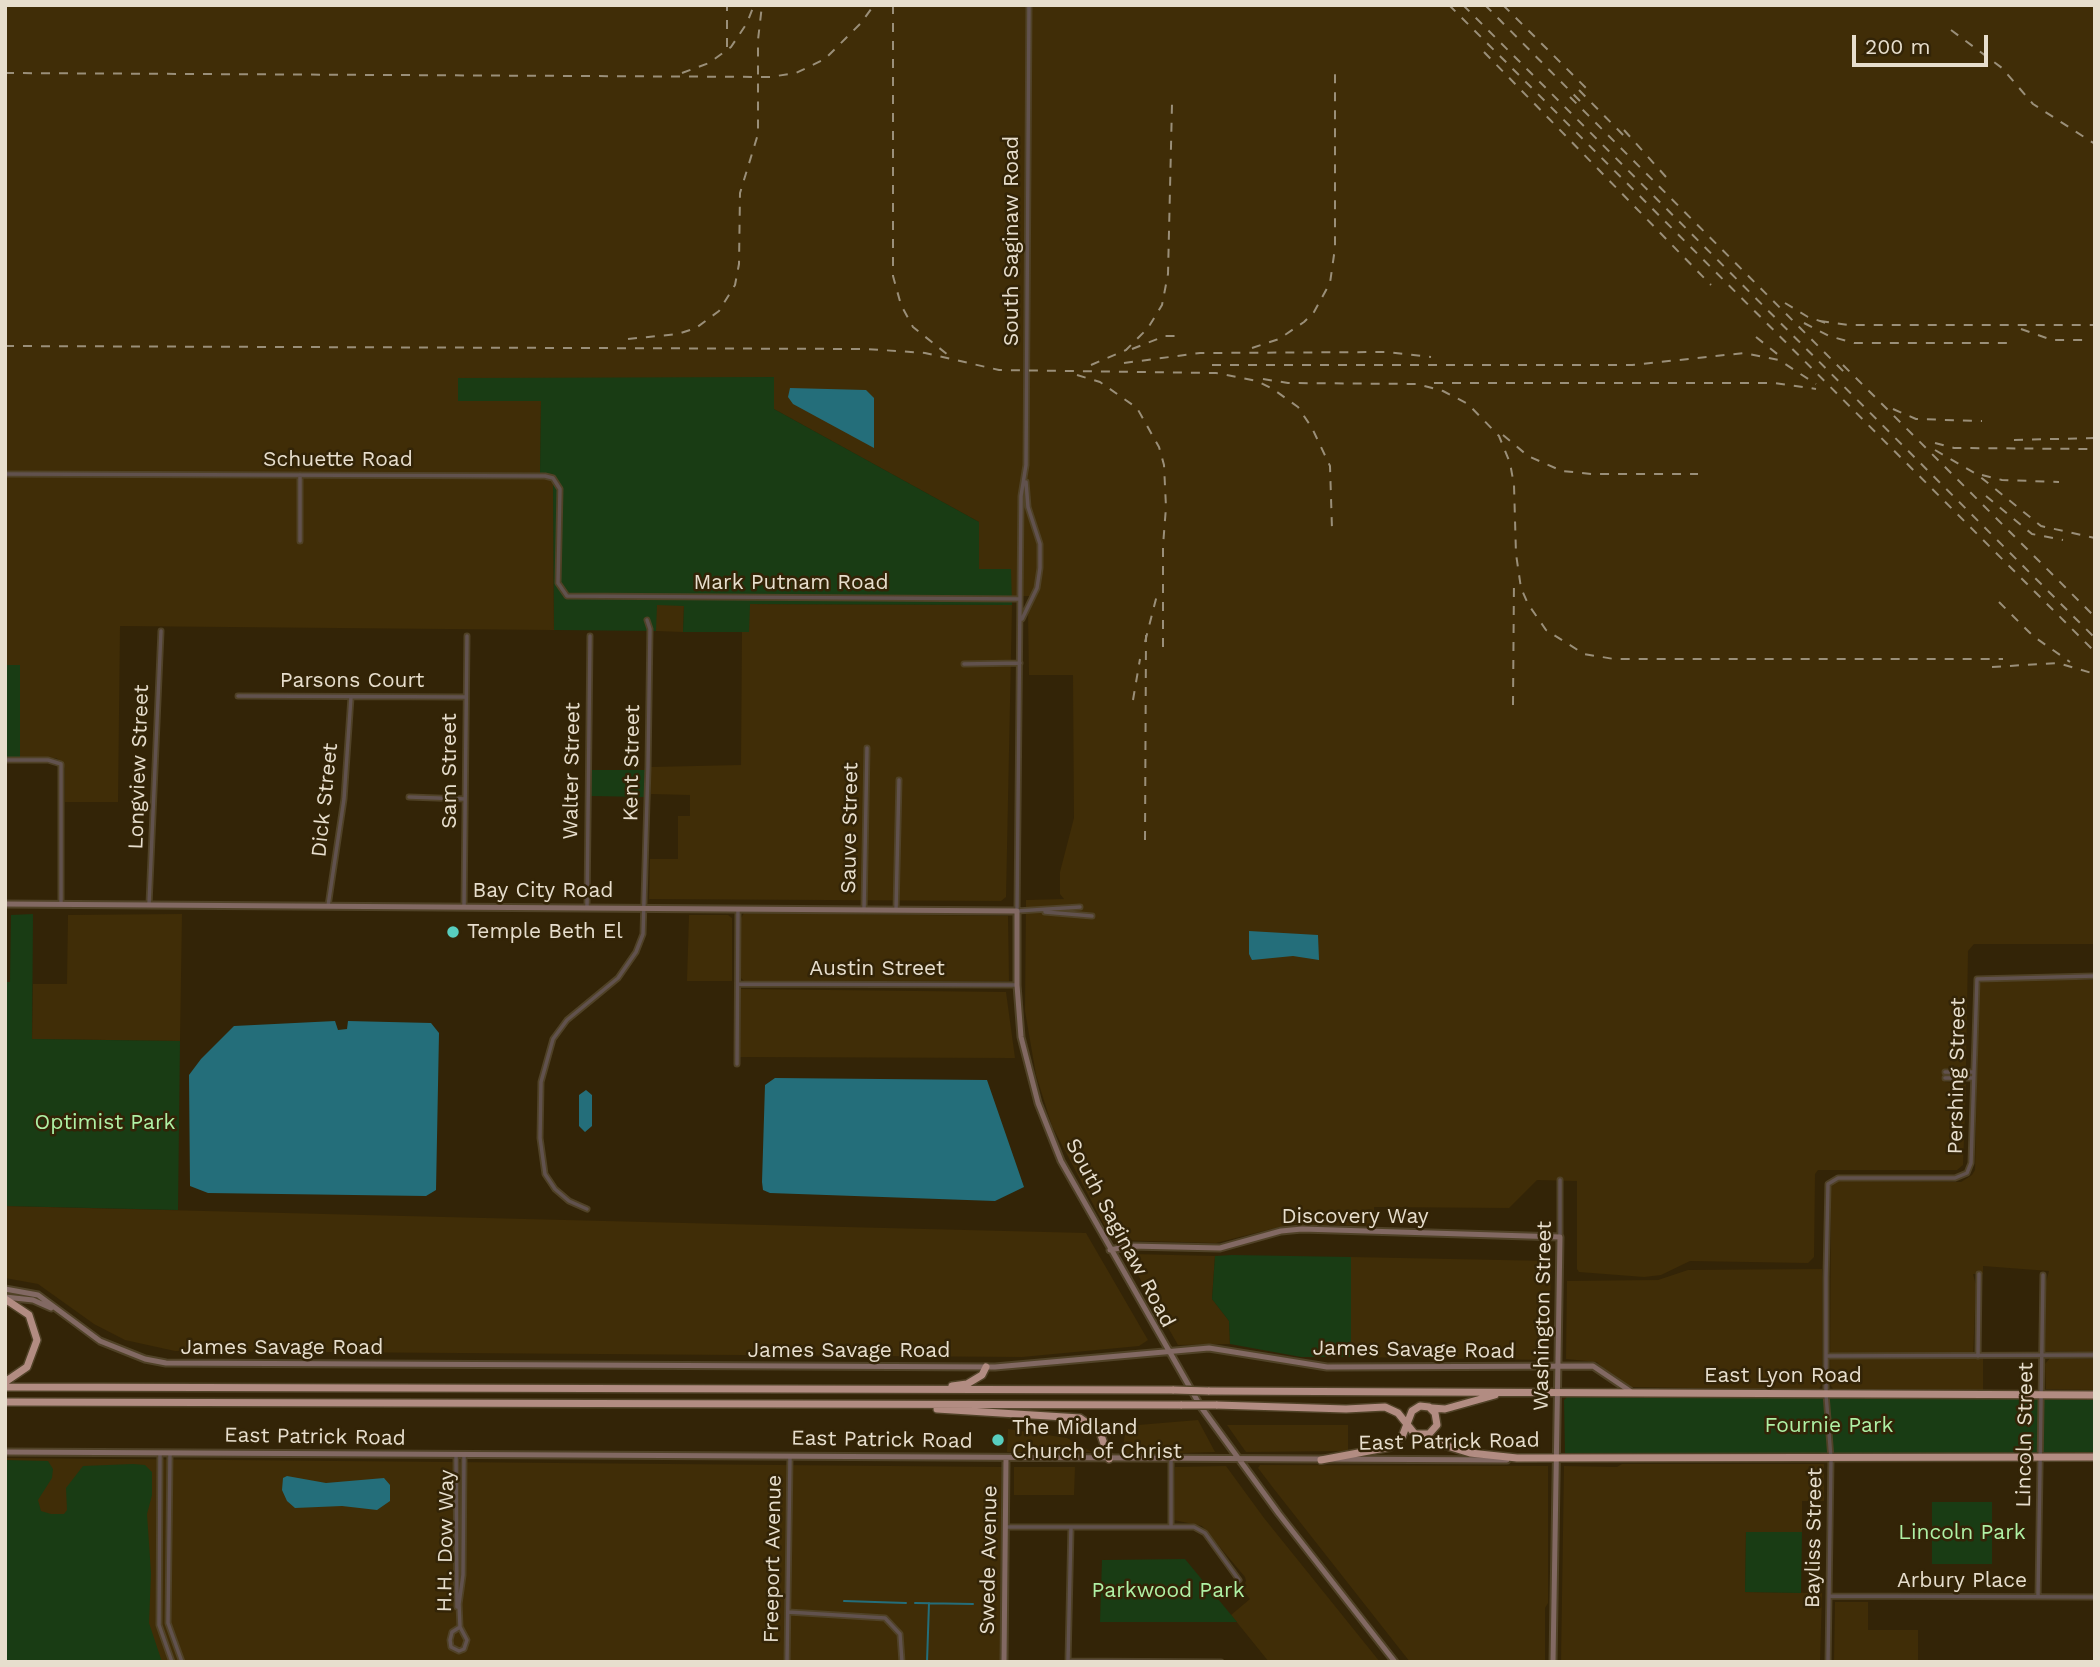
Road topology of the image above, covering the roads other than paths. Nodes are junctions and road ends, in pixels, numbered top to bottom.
1 (1029, 5) edge
2 (5, 474) edge
3 (300, 475) junction
4 (1025, 476) junction
5 (300, 541) dead end
6 (563, 592) joint
7 (1020, 599) junction
8 (647, 620) dead end
9 (1021, 621) junction
10 (161, 631) dead end
11 (467, 636) dead end
12 (590, 636) dead end
13 (1020, 663) junction
14 (964, 664) dead end
15 (238, 696) dead end
16 (351, 697) junction
17 (466, 697) junction
18 (867, 748) dead end
19 (5, 760) edge
20 (899, 780) dead end
21 (409, 797) dead end
22 (466, 799) junction
23 (5, 904) edge
24 (61, 904) junction
25 (149, 904) junction
26 (328, 906) junction
27 (464, 907) junction
28 (1080, 907) dead end
29 (587, 908) junction
30 (646, 908) junction
31 (738, 909) junction
32 (864, 909) junction
33 (895, 910) junction
34 (1017, 911) junction
35 (1040, 912) junction
36 (1092, 916) dead end
37 (2095, 976) edge
38 (738, 984) junction
39 (1017, 985) junction
40 (737, 1064) dead end
41 (1945, 1072) dead end
42 (1973, 1072) junction
43 (1945, 1078) dead end
44 (1973, 1078) junction
45 (1560, 1180) dead end
46 (1827, 1205) joint
47 (587, 1209) dead end
48 (1560, 1237) junction
49 (1111, 1250) junction
50 (1979, 1274) dead end
51 (2043, 1275) dead end
52 (5, 1289) edge
53 (5, 1298) edge
54 (63, 1315) junction
55 (1166, 1350) junction
56 (2095, 1355) edge
57 (1826, 1356) junction
58 (1978, 1356) junction
59 (2042, 1356) junction
60 (1558, 1366) junction
61 (986, 1367) junction
62 (5, 1381) edge
63 (5, 1387) edge
64 (922, 1390) junction
65 (1506, 1392) junction
66 (1557, 1392) junction
67 (1636, 1394) junction
68 (1826, 1394) junction
69 (2041, 1394) junction
70 (2095, 1395) edge
71 (5, 1402) edge
72 (863, 1404) junction
73 (1429, 1407) junction
74 (1409, 1425) junction
75 (1414, 1433) junction
76 (5, 1452) edge
77 (160, 1453) junction
78 (170, 1453) junction
79 (1363, 1453) junction
80 (456, 1455) junction
81 (464, 1455) junction
82 (790, 1457) junction
83 (2040, 1457) junction
84 (2095, 1457) edge
85 (1006, 1459) junction
86 (1109, 1459) junction
87 (1171, 1459) junction
88 (1238, 1459) junction
89 (1531, 1459) junction
90 (1556, 1459) junction
91 (1831, 1459) junction
92 (1321, 1460) junction
93 (1357, 1461) junction
94 (1171, 1526) junction
95 (1006, 1527) junction
96 (1070, 1527) junction
97 (1240, 1580) dead end
98 (1829, 1596) junction
99 (2038, 1597) junction
100 (2095, 1597) edge
101 (788, 1612) junction
102 (458, 1627) junction
103 (172, 1662) edge
104 (182, 1662) edge
105 (787, 1662) edge
106 (902, 1662) edge
107 (1004, 1662) edge
108 (1068, 1662) edge
109 (1221, 1662) edge
110 (1395, 1662) edge
111 (1553, 1662) edge
112 (1828, 1662) edge

1 - 4 street, South Saginaw Road
2 - 3 street, Schuette Road
3 - 5 street
3 - 6 street, Schuette Road
4 - 7 street, South Saginaw Road
4 - 9 street, South Saginaw Road
6 - 7 street, Mark Putnam Road
7 - 9 street, South Saginaw Road
8 - 30 street, Kent Street
9 - 13 street, South Saginaw Road
10 - 25 street, Longview Street
11 - 17 street, Sam Street
12 - 29 street, Walter Street
13 - 14 street
13 - 34 street, South Saginaw Road
15 - 16 street, Parsons Court
16 - 17 street, Parsons Court
16 - 26 street, Dick Street
17 - 22 street, Sam Street
18 - 32 street, Sauve Street
19 - 24 street
20 - 33 street
21 - 22 street
22 - 27 street, Sam Street
23 - 24 street, Bay City Road
24 - 25 street, Bay City Road
25 - 26 street, Bay City Road
26 - 27 street, Bay City Road
27 - 29 street, Bay City Road
28 - 35 street, Bay City Road
29 - 30 street, Bay City Road
30 - 31 street, Bay City Road
30 - 47 street, Kent Street
31 - 32 street, Bay City Road
31 - 38 street
32 - 33 street, Bay City Road
33 - 34 street, Bay City Road
34 - 35 street, Bay City Road
34 - 39 street, South Saginaw Road
35 - 36 street
37 - 42 street, Pershing Street
38 - 39 street, Austin Street
38 - 40 street
39 - 49 street, South Saginaw Road
41 - 42 street
42 - 44 street, Pershing Street
43 - 44 street
44 - 46 street, Pershing Street
45 - 48 street, Washington Street
46 - 57 street, Bayliss Street
48 - 49 street, Discovery Way
48 - 60 street, Washington Street
49 - 55 street, South Saginaw Road
50 - 58 street
51 - 59 street, Lincoln Street
52 - 54 street, James Savage Road
53 - 54 street, James Savage Road
53 - 62 highway
54 - 61 street, James Savage Road
55 - 60 street, James Savage Road
55 - 61 street, James Savage Road
55 - 88 street, South Saginaw Road
56 - 59 street
57 - 58 street
57 - 68 street, Bayliss Street
58 - 59 street
59 - 69 street, Lincoln Street
60 - 66 street, Washington Street
60 - 67 street, James Savage Road
61 - 64 highway
63 - 64 highway
64 - 65 highway, East Lyon Road, bridge
65 - 66 highway, East Lyon Road
65 - 73 highway
66 - 67 highway, East Lyon Road
66 - 90 street, Washington Street
67 - 68 highway, East Lyon Road
68 - 69 highway, East Lyon Road
68 - 91 street, Bayliss Street
69 - 70 highway, East Lyon Road
69 - 83 street, Lincoln Street
71 - 72 highway
72 - 74 highway, bridge
72 - 86 highway
73 - 74 highway
73 - 75 highway
74 - 75 highway
74 - 79 highway
75 - 89 highway
76 - 77 street, East Patrick Road
77 - 78 street, East Patrick Road
77 - 103 street
78 - 80 street, East Patrick Road
78 - 104 street
79 - 92 highway
79 - 93 highway
80 - 81 street, East Patrick Road
80 - 102 street, H.H. Dow Way
81 - 82 street, East Patrick Road
81 - 102 street, H.H. Dow Way
82 - 85 street, East Patrick Road
82 - 101 street, Freeport Avenue
83 - 84 highway, East Patrick Road
83 - 91 highway, East Patrick Road
83 - 99 street, Lincoln Street
85 - 86 street, East Patrick Road
85 - 95 street, Swede Avenue
86 - 87 street, East Patrick Road
87 - 88 street, East Patrick Road
87 - 94 street
88 - 92 street, East Patrick Road
88 - 110 street, South Saginaw Road
89 - 90 highway, East Patrick Road
89 - 93 street, East Patrick Road
90 - 91 highway, East Patrick Road
90 - 111 street, Washington Street
91 - 98 street, Bayliss Street
92 - 93 street, East Patrick Road
94 - 96 street
94 - 97 street
95 - 96 street
95 - 107 street, Swede Avenue
96 - 108 street
98 - 99 street, Arbury Place
98 - 112 street, Bayliss Street
99 - 100 street, Arbury Place
101 - 105 street, Freeport Avenue
101 - 106 street
102 - 102 street, H.H. Dow Way
108 - 109 street

